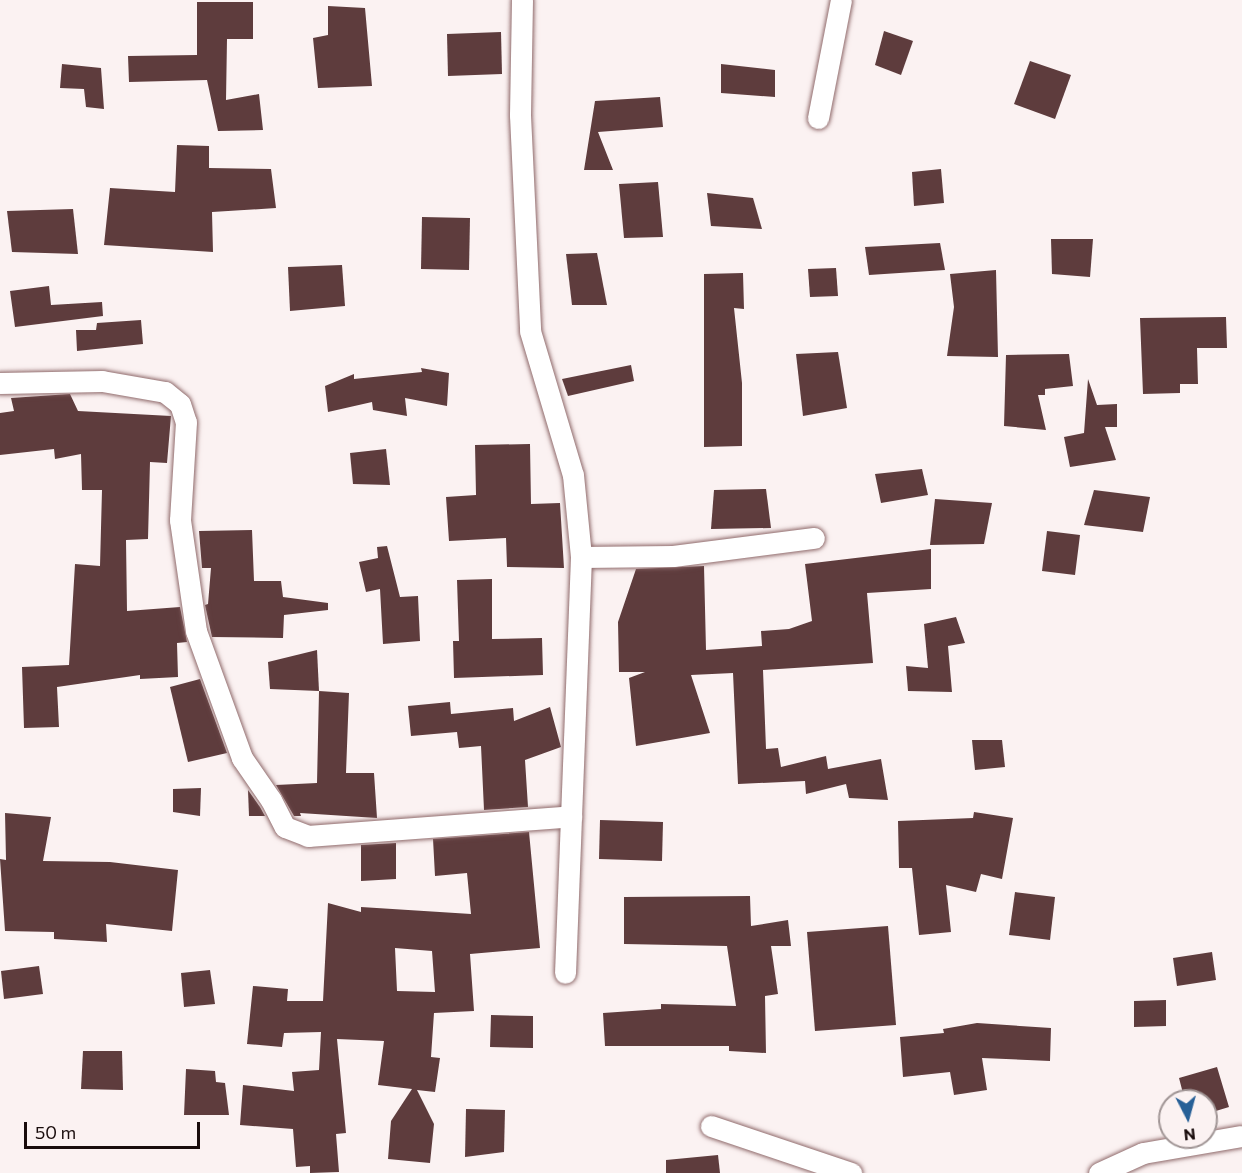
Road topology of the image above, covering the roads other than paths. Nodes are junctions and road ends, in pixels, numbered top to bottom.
1 (522, 0) edge
2 (841, 0) edge
3 (818, 118) dead end
4 (0, 383) edge
5 (814, 538) dead end
6 (581, 557) junction
7 (571, 816) junction
8 (565, 973) dead end
9 (711, 1126) dead end
10 (1241, 1136) edge
11 (851, 1173) edge
12 (1099, 1173) edge

1 - 6 street
2 - 3 street
4 - 7 street
5 - 6 street
6 - 7 street
7 - 8 street
9 - 11 street
10 - 12 street

